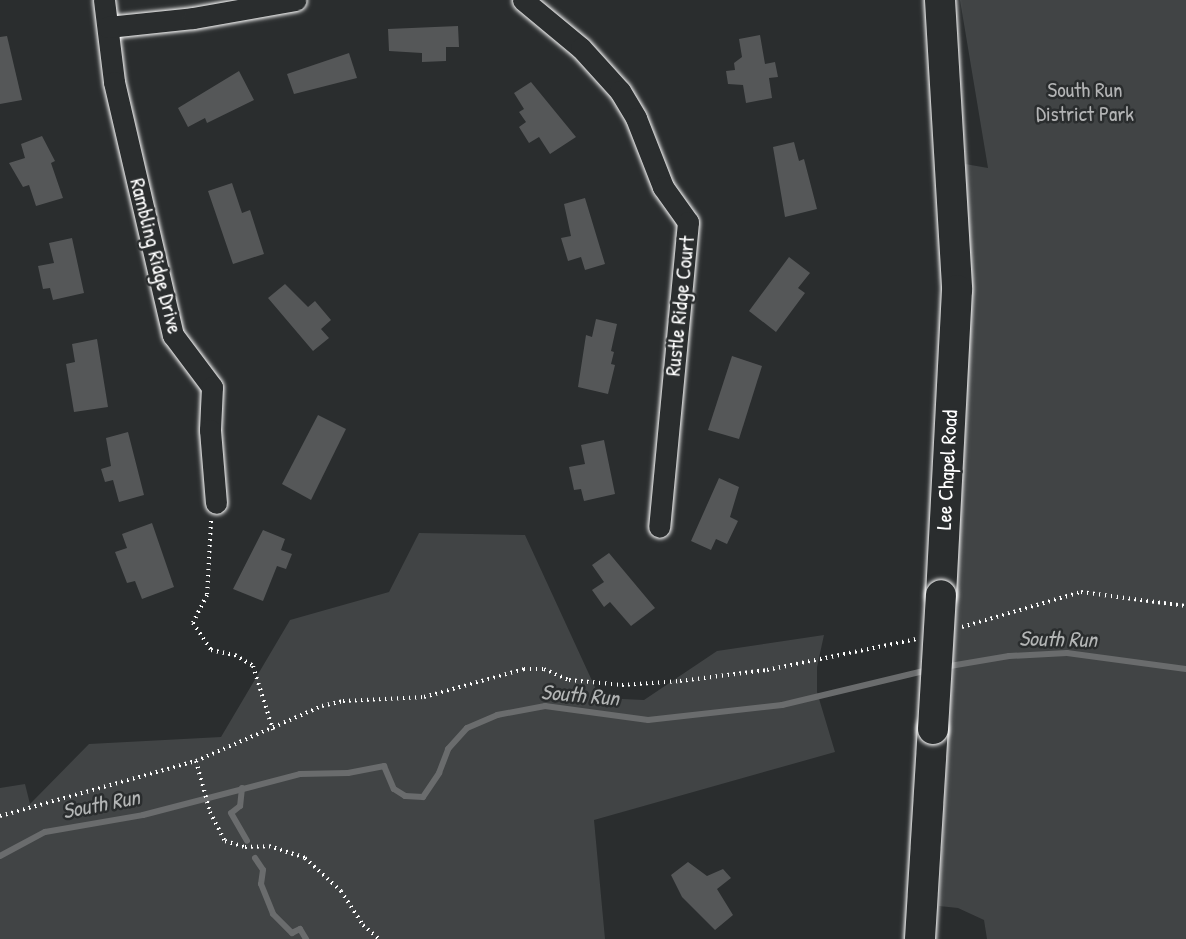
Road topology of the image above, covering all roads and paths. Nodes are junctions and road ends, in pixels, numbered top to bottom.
1 (104, 0) edge
2 (295, 0) edge
3 (522, 0) edge
4 (940, 0) edge
5 (108, 27) junction
6 (216, 503) joint
7 (658, 527) dead end
8 (1186, 606) edge
9 (951, 630) dead end
10 (928, 636) dead end
11 (273, 730) junction
12 (196, 761) junction
13 (0, 816) edge
14 (379, 939) edge
15 (920, 939) edge

1 - 5 street, Rambling Ridge Drive
2 - 5 street
3 - 7 street, Rustle Ridge Court
4 - 15 main road, Lee Chapel Road, bridge
5 - 6 street, Rambling Ridge Drive
6 - 11 path
8 - 9 path
10 - 11 path
11 - 12 path
12 - 13 path
12 - 14 path

